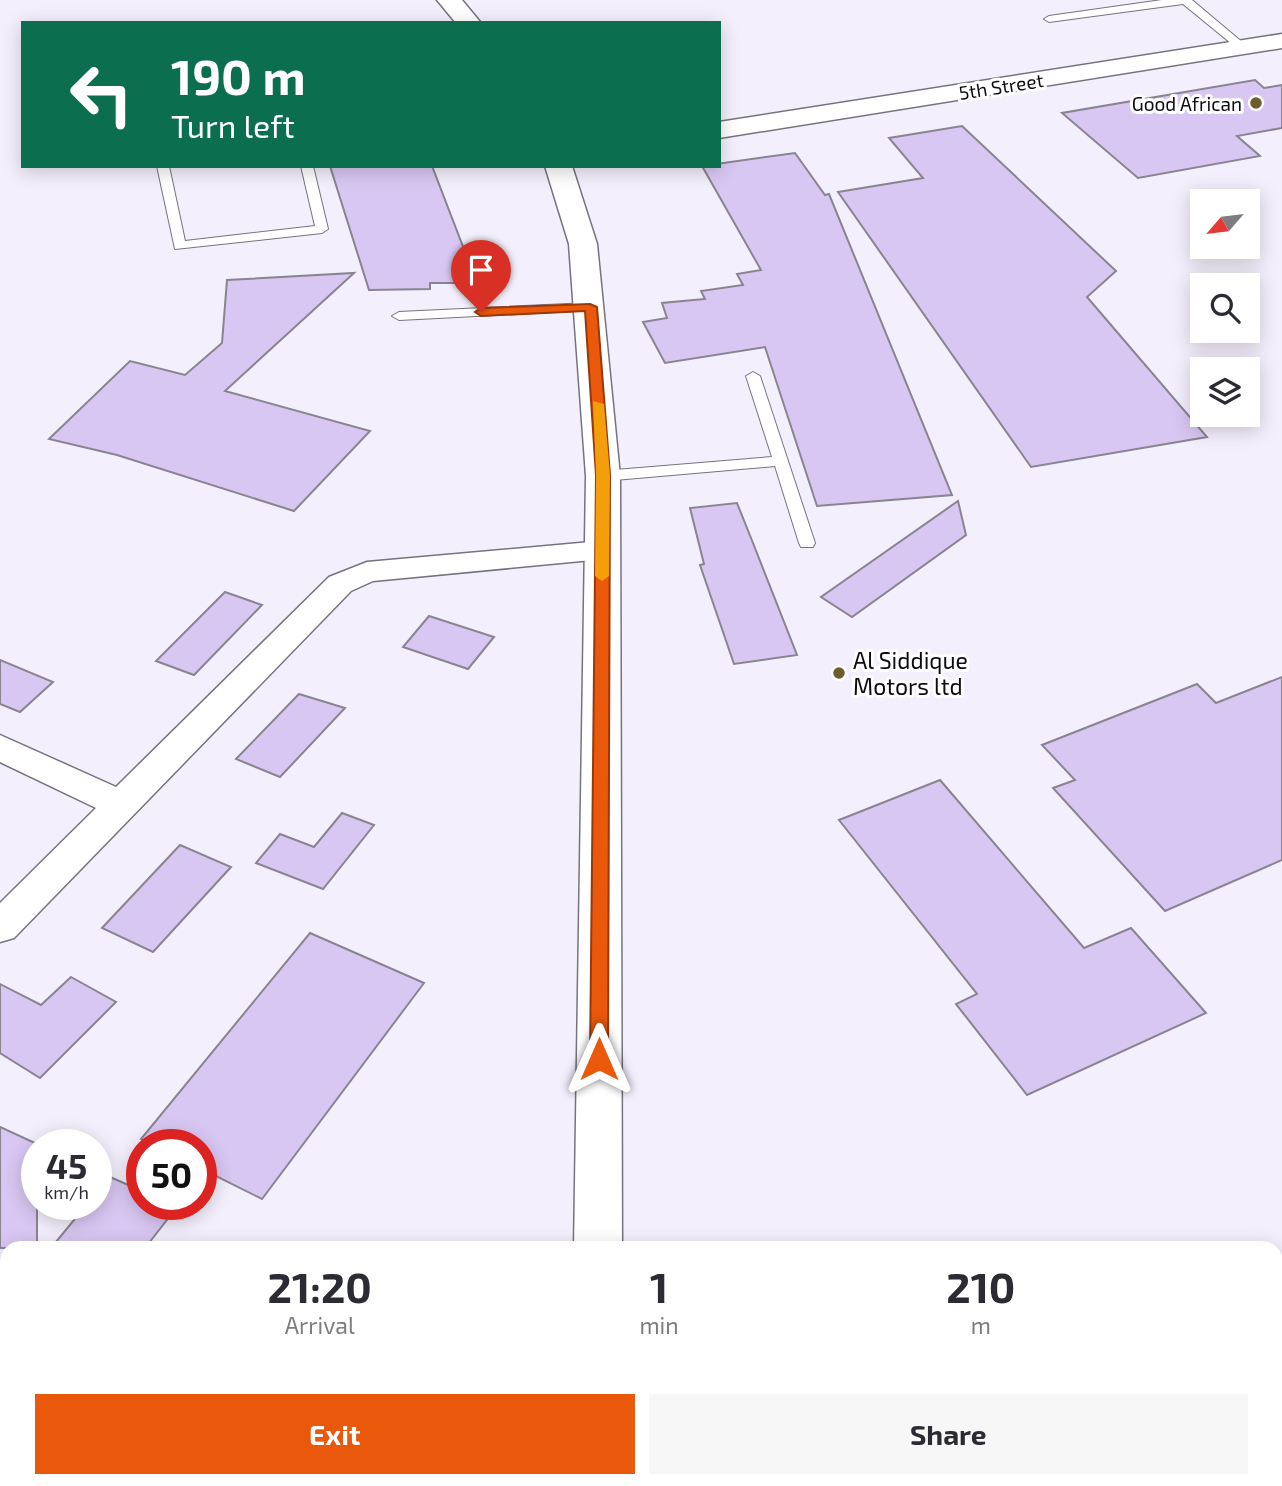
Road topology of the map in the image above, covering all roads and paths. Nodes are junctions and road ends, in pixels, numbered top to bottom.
1 (449, 0) edge
2 (1185, 0) edge
3 (1049, 19) dead end
4 (467, 21) edge
5 (1282, 41) edge
6 (1242, 47) junction
7 (721, 130) edge
8 (163, 168) edge
9 (307, 168) edge
10 (559, 168) edge
11 (590, 307) junction
12 (399, 316) dead end
13 (752, 376) dead end
14 (780, 461) junction
15 (603, 475) junction
16 (807, 543) dead end
17 (602, 551) junction
18 (0, 747) edge
19 (121, 805) junction
20 (0, 927) edge
21 (598, 1241) edge

1 - 4 main road
2 - 3 lane
2 - 6 lane
5 - 6 main road, 5th Street
6 - 7 main road, 5th Street
8 - 9 lane
10 - 11 main road
11 - 12 lane
11 - 15 main road
13 - 14 lane
14 - 15 lane
14 - 16 lane
15 - 17 main road
17 - 19 street
17 - 21 main road
18 - 19 street
19 - 20 street

